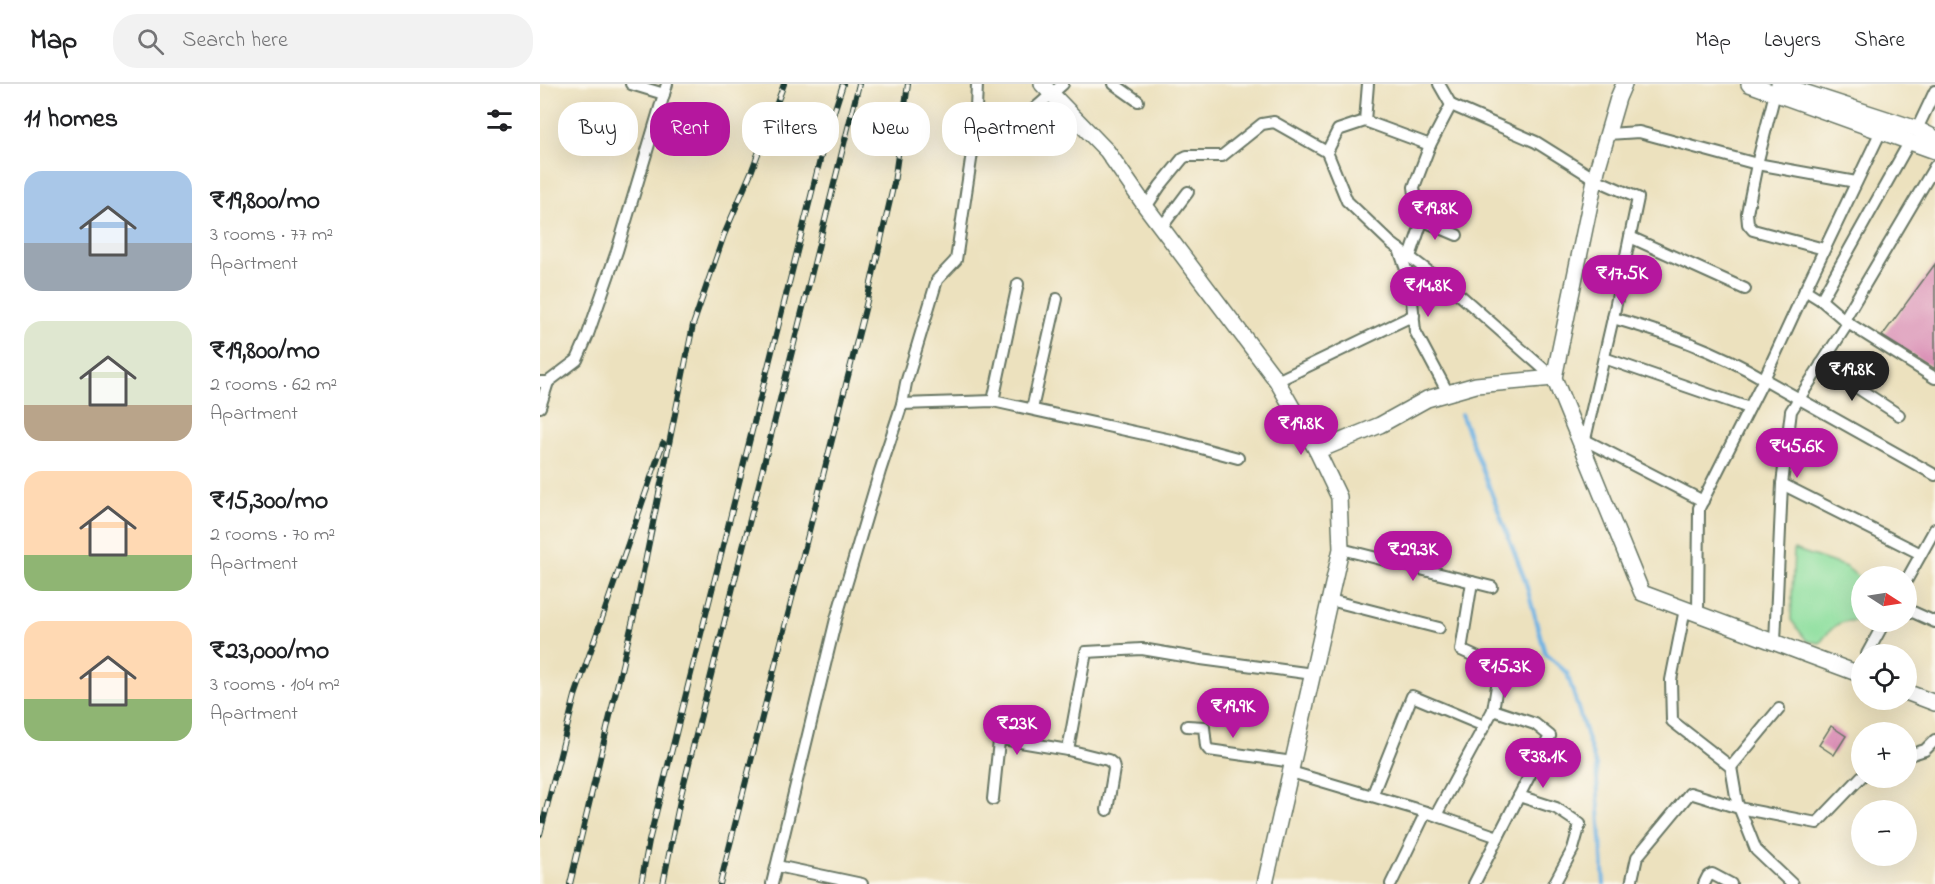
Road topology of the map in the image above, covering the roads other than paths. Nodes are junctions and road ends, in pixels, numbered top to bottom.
1 (631, 84) edge
2 (977, 84) edge
3 (1114, 84) edge
4 (1368, 84) edge
5 (1436, 84) edge
6 (1624, 84) edge
7 (1749, 84) edge
8 (1053, 87) edge
9 (665, 89) edge
10 (1777, 89) edge
11 (1935, 91) edge
12 (1138, 101) dead end
13 (976, 102) edge
14 (1038, 102) edge
15 (1451, 105) junction
16 (1365, 121) junction
17 (1881, 131) junction
18 (1608, 134) junction
19 (1914, 135) junction
20 (1935, 138) edge
21 (1430, 145) junction
22 (1935, 151) edge
23 (1327, 152) junction
24 (972, 156) edge
25 (1757, 164) junction
26 (1935, 166) edge
27 (1595, 179) junction
28 (1856, 182) junction
29 (1188, 192) dead end
30 (1146, 207) junction
31 (1424, 221) junction
32 (1161, 228) junction
33 (1457, 235) dead end
34 (1630, 237) junction
35 (1399, 249) junction
36 (1824, 249) junction
37 (1410, 257) junction
38 (1018, 284) dead end
39 (1745, 289) dead end
40 (1805, 290) junction
41 (1058, 299) dead end
42 (1821, 300) junction
43 (1414, 315) junction
44 (1613, 318) junction
45 (1846, 321) junction
46 (1604, 358) junction
47 (1821, 364) junction
48 (1554, 378) junction
49 (1935, 378) edge
50 (1764, 379) junction
51 (1277, 381) junction
52 (544, 382) edge
53 (1448, 393) junction
54 (1799, 399) junction
55 (993, 401) junction
56 (902, 404) junction
57 (540, 407) edge
58 (1749, 408) junction
59 (1032, 409) junction
60 (1899, 415) dead end
61 (1584, 444) junction
62 (1317, 451) junction
63 (1238, 458) dead end
64 (1935, 475) edge
65 (1782, 484) junction
66 (1703, 501) junction
67 (1935, 529) edge
68 (1341, 549) junction
69 (1921, 554) junction
70 (1914, 566) edge
71 (1472, 582) junction
72 (1491, 587) dead end
73 (1330, 600) junction
74 (1692, 611) junction
75 (1917, 614) edge
76 (1935, 622) edge
77 (1439, 628) dead end
78 (1775, 642) junction
79 (1851, 668) edge
80 (1313, 674) junction
81 (1917, 696) edge
82 (1935, 703) edge
83 (1779, 709) dead end
84 (1493, 710) junction
85 (1187, 726) dead end
86 (1484, 726) junction
87 (1935, 740) edge
88 (1068, 750) junction
89 (1917, 753) edge
90 (1292, 767) junction
91 (1731, 767) junction
92 (1851, 785) edge
93 (1372, 796) junction
94 (1520, 796) junction
95 (993, 799) dead end
96 (1739, 808) junction
97 (1107, 810) dead end
98 (1431, 813) junction
99 (1498, 837) junction
100 (777, 866) junction
101 (772, 884) edge
102 (862, 884) edge
103 (1265, 884) edge
104 (1390, 884) edge
105 (1474, 884) edge
106 (1554, 884) edge
107 (1631, 884) edge
108 (1704, 884) edge
109 (1731, 884) edge
110 (1792, 884) edge

1 - 9 street
2 - 13 street
3 - 12 street
4 - 16 street
5 - 15 street
6 - 18 street
7 - 10 street
8 - 14 street
8 - 30 street
9 - 52 street
10 - 17 street
10 - 19 street
10 - 25 street
11 - 19 street
15 - 21 street
15 - 27 street
16 - 21 street
16 - 23 street
17 - 19 street
17 - 28 street
18 - 25 street
18 - 27 street
19 - 20 street
19 - 22 street
19 - 42 street
21 - 31 street
23 - 30 street
23 - 35 street
24 - 56 street
25 - 28 street
25 - 36 street
26 - 45 street
27 - 34 street
27 - 48 street
28 - 36 street
29 - 32 street
30 - 32 street
31 - 33 street
31 - 37 street
32 - 51 street
34 - 39 street
34 - 44 street
35 - 37 street
35 - 43 street
36 - 40 street
37 - 48 street
38 - 55 street
40 - 42 street
40 - 50 street
41 - 59 street
42 - 45 street
43 - 51 street
43 - 53 street
44 - 46 street
44 - 50 street
45 - 47 street
45 - 49 street
46 - 58 street
46 - 61 street
47 - 54 street
47 - 60 street
48 - 53 street
48 - 61 street
50 - 54 street
50 - 58 street
51 - 62 street
52 - 57 street
53 - 62 street
54 - 64 street
54 - 65 street
55 - 56 street
55 - 59 street
56 - 100 street
58 - 66 street
59 - 63 street
61 - 66 street
61 - 74 street
62 - 68 street
65 - 69 street
65 - 78 street
66 - 74 street
67 - 69 street
68 - 71 street
68 - 73 street
69 - 70 street
71 - 72 street
71 - 84 street
73 - 77 street
73 - 80 street
74 - 78 street
74 - 91 street
75 - 76 street
78 - 79 street
80 - 88 street
80 - 90 street
81 - 82 street
83 - 91 street
84 - 86 street
84 - 94 street
85 - 90 street
86 - 93 street
86 - 98 street
87 - 89 street
88 - 95 street
88 - 97 street
90 - 93 street
90 - 103 street
91 - 96 street
92 - 96 street
93 - 98 street
94 - 99 street
94 - 106 street
96 - 107 street
96 - 110 street
98 - 99 street
98 - 104 street
99 - 105 street
100 - 101 street
100 - 102 street
108 - 109 street

